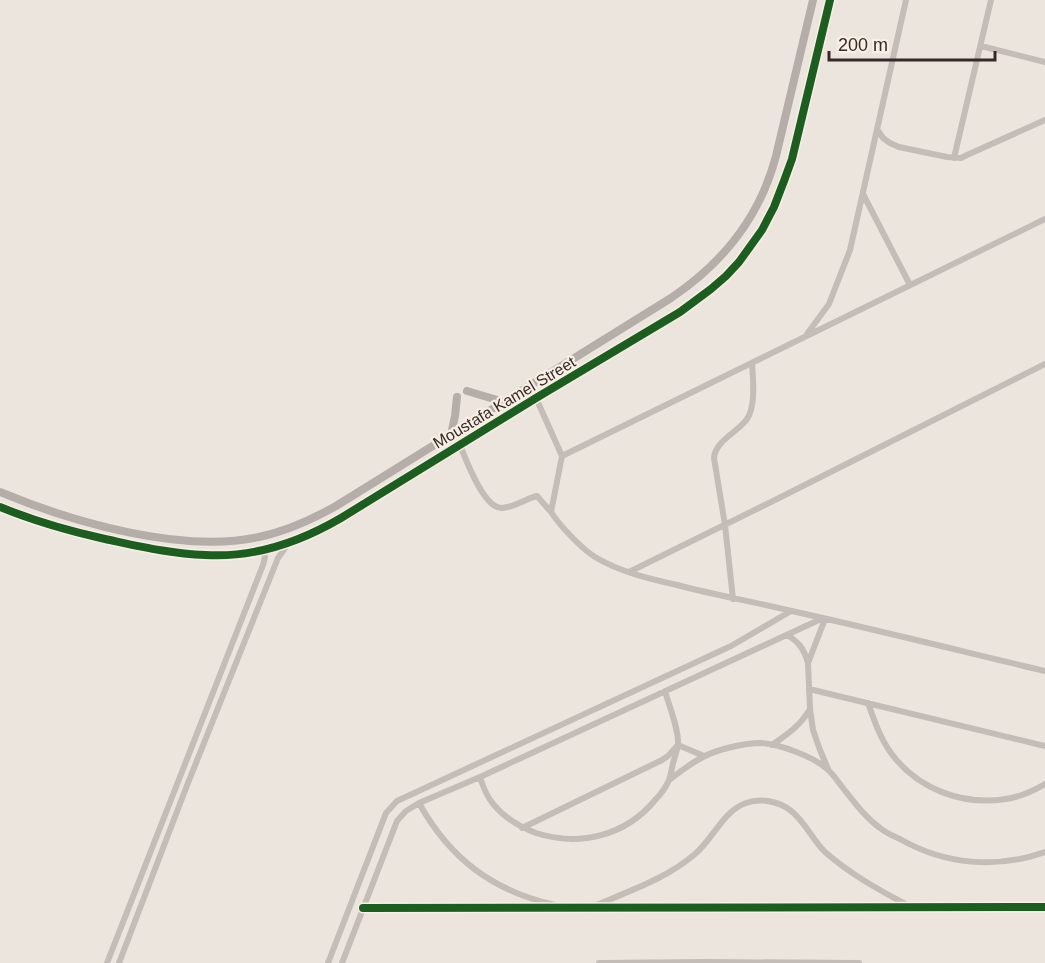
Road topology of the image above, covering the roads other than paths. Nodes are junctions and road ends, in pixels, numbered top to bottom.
1 (813, 0) edge
2 (830, 0) edge
3 (906, 0) edge
4 (991, 0) edge
5 (981, 46) junction
6 (1045, 62) edge
7 (1045, 120) edge
8 (877, 129) junction
9 (776, 156) junction
10 (954, 158) junction
11 (792, 159) junction
12 (863, 194) junction
13 (1045, 219) edge
14 (910, 285) junction
15 (804, 337) junction
16 (752, 363) junction
17 (1045, 364) edge
18 (467, 391) dead end
19 (458, 397) dead end
20 (536, 398) junction
21 (504, 402) junction
22 (482, 416) junction
23 (473, 421) junction
24 (489, 427) junction
25 (480, 433) junction
26 (451, 435) junction
27 (460, 445) junction
28 (562, 456) junction
29 (0, 492) edge
30 (0, 507) edge
31 (551, 512) junction
32 (725, 525) junction
33 (126, 531) junction
34 (289, 542) junction
35 (123, 543) junction
36 (263, 549) junction
37 (629, 572) junction
38 (733, 599) junction
39 (791, 611) junction
40 (824, 618) junction
41 (787, 635) junction
42 (808, 663) junction
43 (1045, 670) edge
44 (809, 689) junction
45 (665, 691) junction
46 (868, 703) junction
47 (810, 709) junction
48 (678, 745) junction
49 (772, 745) junction
50 (1045, 746) edge
51 (704, 756) junction
52 (828, 770) junction
53 (480, 777) junction
54 (669, 780) junction
55 (1045, 784) edge
56 (419, 803) junction
57 (522, 828) junction
58 (1045, 852) edge
59 (1045, 907) edge
60 (363, 908) junction
61 (566, 908) junction
62 (591, 908) junction
63 (912, 908) junction
64 (705, 962) edge
65 (107, 963) edge
66 (119, 963) edge
67 (328, 963) edge
68 (342, 963) edge
69 (599, 963) edge
70 (859, 963) edge

1 - 9 street, Moustafa Kamel Street
2 - 11 street, Moustafa Kamel Street
3 - 8 street
4 - 5 street
5 - 6 street
5 - 10 street
7 - 10 street
8 - 10 street
8 - 12 street
9 - 11 street
9 - 21 street, Moustafa Kamel Street
11 - 20 street, Moustafa Kamel Street
12 - 14 street
12 - 15 street
13 - 14 street
14 - 15 street
15 - 16 street
16 - 28 street
16 - 32 street
17 - 32 street
18 - 21 street
19 - 26 street
20 - 24 street, Moustafa Kamel Street
20 - 28 street
21 - 22 street, Moustafa Kamel Street
22 - 23 street, Moustafa Kamel Street
22 - 24 street
23 - 25 street
23 - 26 street, Moustafa Kamel Street
24 - 25 street, Moustafa Kamel Street
25 - 27 street, Moustafa Kamel Street
26 - 33 street, Moustafa Kamel Street
27 - 31 street
27 - 34 street, Moustafa Kamel Street
28 - 31 street
29 - 33 street, Moustafa Kamel Street
30 - 35 street, Moustafa Kamel Street
31 - 37 street
32 - 37 street
32 - 38 street
33 - 35 street
34 - 36 street, Moustafa Kamel Street
34 - 66 street
35 - 36 street, Moustafa Kamel Street
36 - 65 street
37 - 38 street
38 - 39 street
39 - 40 street
39 - 67 street
40 - 41 street
40 - 42 street
40 - 43 street
41 - 42 street
41 - 45 street
42 - 44 street
44 - 46 street
44 - 47 street
45 - 48 street
45 - 53 street
46 - 50 street
46 - 55 street
47 - 49 street
47 - 52 street
48 - 51 street
48 - 54 street
48 - 57 street
49 - 51 street
49 - 52 street
51 - 54 street
52 - 58 street
53 - 56 street
53 - 57 street
54 - 57 street
56 - 60 street
56 - 61 street
59 - 63 street
60 - 61 street
60 - 68 street
61 - 62 street
62 - 63 street
62 - 63 street
64 - 69 street
64 - 70 street

